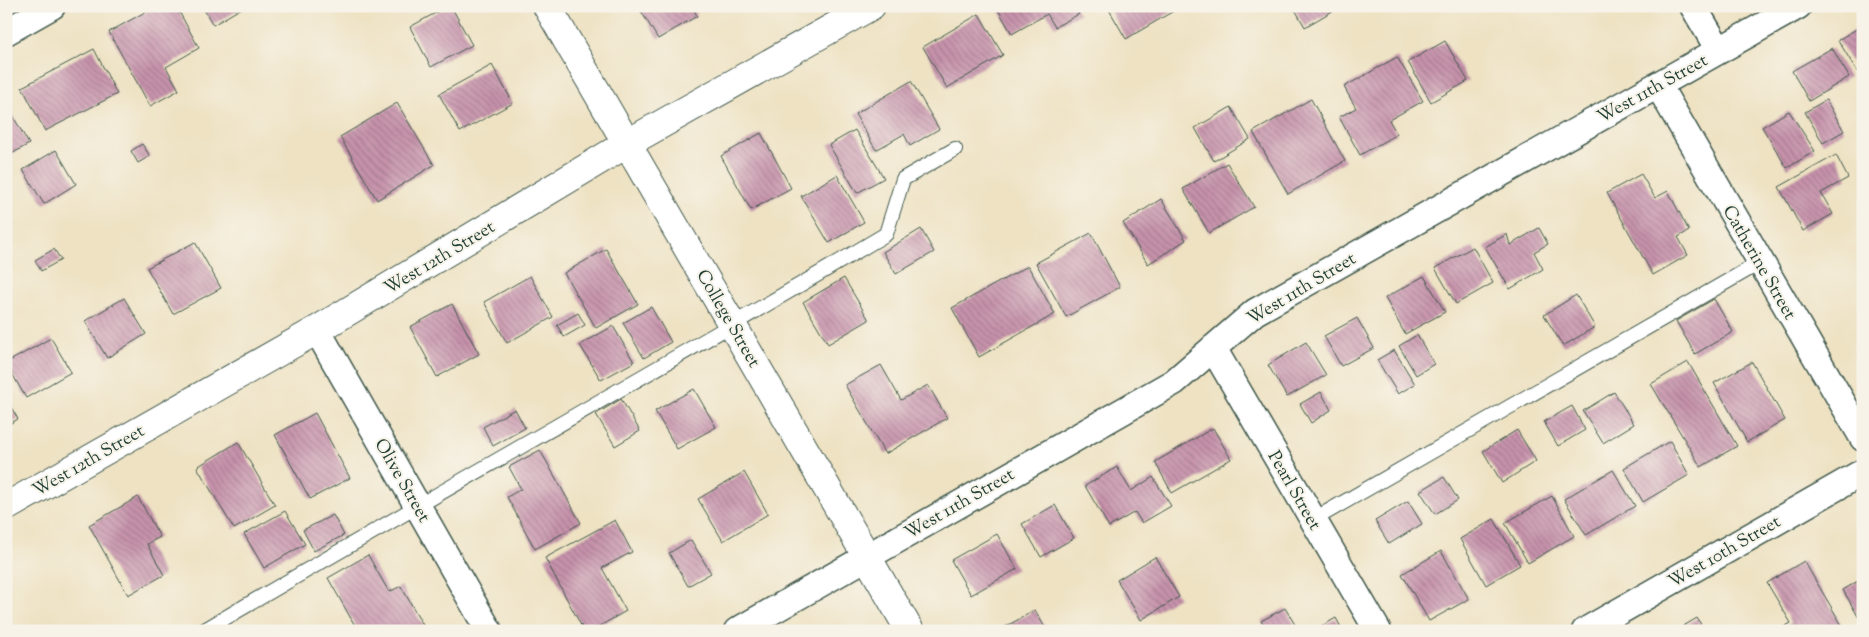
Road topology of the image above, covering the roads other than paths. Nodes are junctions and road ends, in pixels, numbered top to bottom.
1 (52, 6) edge
2 (548, 6) edge
3 (871, 6) edge
4 (1693, 6) edge
5 (1798, 6) edge
6 (6, 32) edge
7 (1719, 50) junction
8 (1658, 85) junction
9 (628, 143) junction
10 (955, 149) dead end
11 (1761, 262) junction
12 (733, 326) junction
13 (317, 330) junction
14 (1213, 348) junction
15 (1863, 438) edge
16 (1863, 472) edge
17 (417, 505) junction
18 (6, 507) edge
19 (1313, 520) junction
20 (866, 556) junction
21 (203, 631) edge
22 (488, 631) edge
23 (737, 631) edge
24 (910, 631) edge
25 (1378, 631) edge
26 (1584, 631) edge

1 - 6 street
2 - 9 main road, College Street
3 - 9 main road, West 12th Street
4 - 7 street
5 - 7 street, West 11th Street
7 - 8 street, West 11th Street
8 - 11 street, Catherine Street
8 - 14 street, West 11th Street
9 - 12 main road, College Street
9 - 13 main road, West 12th Street
10 - 12 lane
11 - 15 street, Catherine Street
11 - 19 lane
12 - 17 lane
12 - 20 main road, College Street
13 - 17 street, Olive Street
13 - 18 main road, West 12th Street
14 - 19 street, Pearl Street
14 - 20 street, West 11th Street
16 - 26 street, West 10th Street
17 - 21 lane
17 - 22 street, Olive Street
19 - 25 street, Pearl Street
20 - 23 street, West 11th Street
20 - 24 main road, College Street

